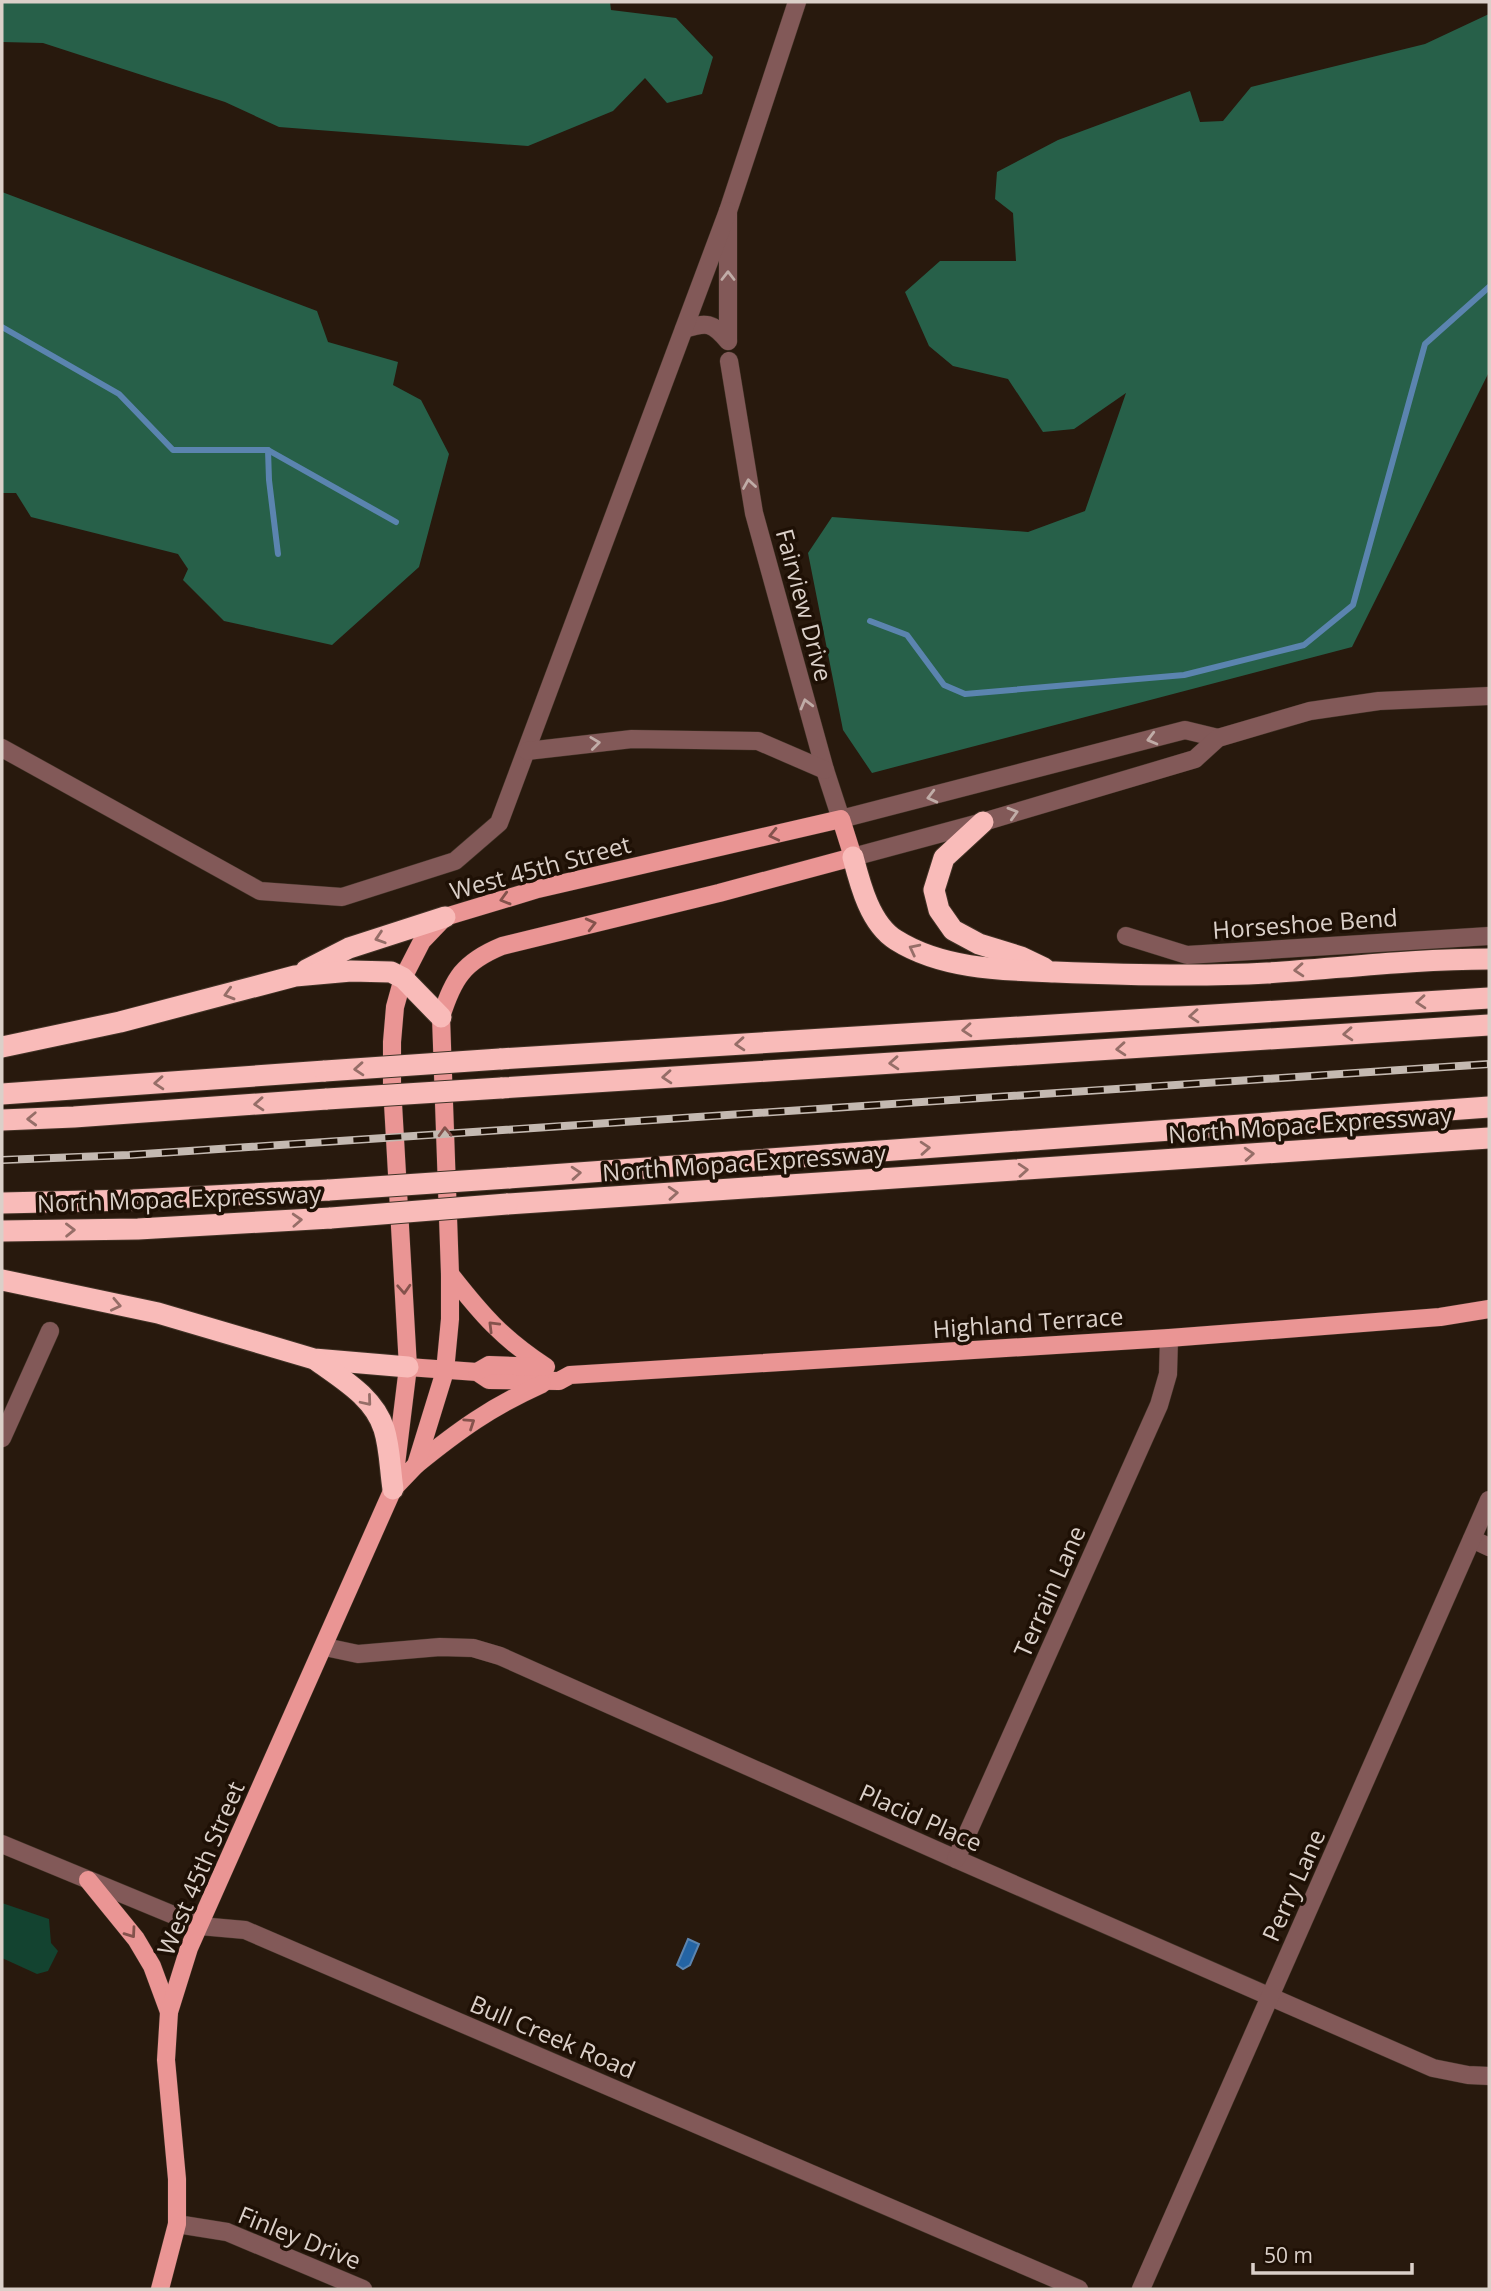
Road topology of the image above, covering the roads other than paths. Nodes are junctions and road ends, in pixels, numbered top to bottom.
1 (797, 2) edge
2 (728, 211) junction
3 (684, 329) junction
4 (730, 361) dead end
5 (1489, 696) edge
6 (1219, 738) junction
7 (2, 748) edge
8 (527, 751) junction
9 (825, 770) junction
10 (841, 819) junction
11 (983, 822) junction
12 (853, 857) junction
13 (444, 917) junction
14 (1126, 936) dead end
15 (1489, 936) edge
16 (1489, 958) edge
17 (1053, 972) junction
18 (295, 976) junction
19 (403, 978) junction
20 (1489, 998) edge
21 (440, 1017) junction
22 (1489, 1026) edge
23 (2, 1047) edge
24 (2, 1094) edge
25 (1489, 1107) edge
26 (2, 1120) edge
27 (1489, 1138) edge
28 (2, 1203) edge
29 (2, 1231) edge
30 (450, 1274) junction
31 (2, 1280) edge
32 (1489, 1309) edge
33 (50, 1331) dead end
34 (1169, 1338) junction
35 (314, 1359) junction
36 (408, 1367) junction
37 (446, 1371) junction
38 (547, 1374) junction
39 (2, 1438) edge
40 (416, 1465) junction
41 (393, 1489) junction
42 (1489, 1500) edge
43 (1472, 1539) junction
44 (1489, 1547) edge
45 (325, 1647) junction
46 (2, 1844) edge
47 (956, 1859) junction
48 (88, 1880) junction
49 (200, 1926) junction
50 (1270, 1997) junction
51 (169, 2012) junction
52 (1489, 2076) edge
53 (177, 2224) junction
54 (160, 2289) edge
55 (363, 2289) edge
56 (1079, 2289) edge
57 (1141, 2289) edge

1 - 2 street
2 - 3 street
3 -> 2 street
3 - 8 street
9 -> 4 street, Fairview Drive
5 - 6 street, West 45th Street
6 -> 10 street, West 45th Street
11 -> 6 street, West 45th Street
7 - 8 street
8 -> 9 street
9 - 10 street, Fairview Drive
10 - 12 main road, Fairview Drive
10 -> 13 main road, West 45th Street
11 - 12 street, West 45th Street
11 - 17 highway
17 -> 12 highway
21 -> 12 main road, West 45th Street
13 -> 18 highway
13 - 19 main road, West 45th Street
14 - 15 street, Horseshoe Bend
16 -> 17 highway
18 - 19 highway
18 -> 23 highway
19 - 21 highway
19 -> 36 main road, West 45th Street
20 -> 24 highway, bridge
30 -> 21 main road, West 45th Street
22 -> 26 highway, bridge
28 -> 25 highway, bridge
29 -> 27 highway, North Mopac Expressway, bridge
30 - 37 main road, West 45th Street
38 -> 30 main road
31 -> 35 highway
32 - 34 main road, Highland Terrace
33 - 39 street
34 - 38 main road, Highland Terrace
34 - 47 street, Terrain Lane
35 - 36 highway
35 -> 41 highway
36 - 37 main road, Highland Terrace
36 - 41 main road, West 45th Street
37 - 38 main road, Highland Terrace
37 - 40 main road, West 45th Street
40 -> 38 main road
40 - 41 main road, West 45th Street
41 - 45 main road, West 45th Street
42 - 43 street, Perry Lane
43 - 44 street
43 - 50 street, Perry Lane
45 - 47 street, Placid Place
45 - 49 main road, West 45th Street
46 - 48 street, Bull Creek Road
47 - 50 street, Placid Place
48 - 49 street, Bull Creek Road
48 -> 51 main road
49 - 51 main road, West 45th Street
49 - 56 street, Bull Creek Road
50 - 52 street, Placid Place
50 - 57 street, Perry Lane
51 - 53 main road, West 45th Street
53 - 54 main road, West 45th Street
53 - 55 street, Finley Drive

